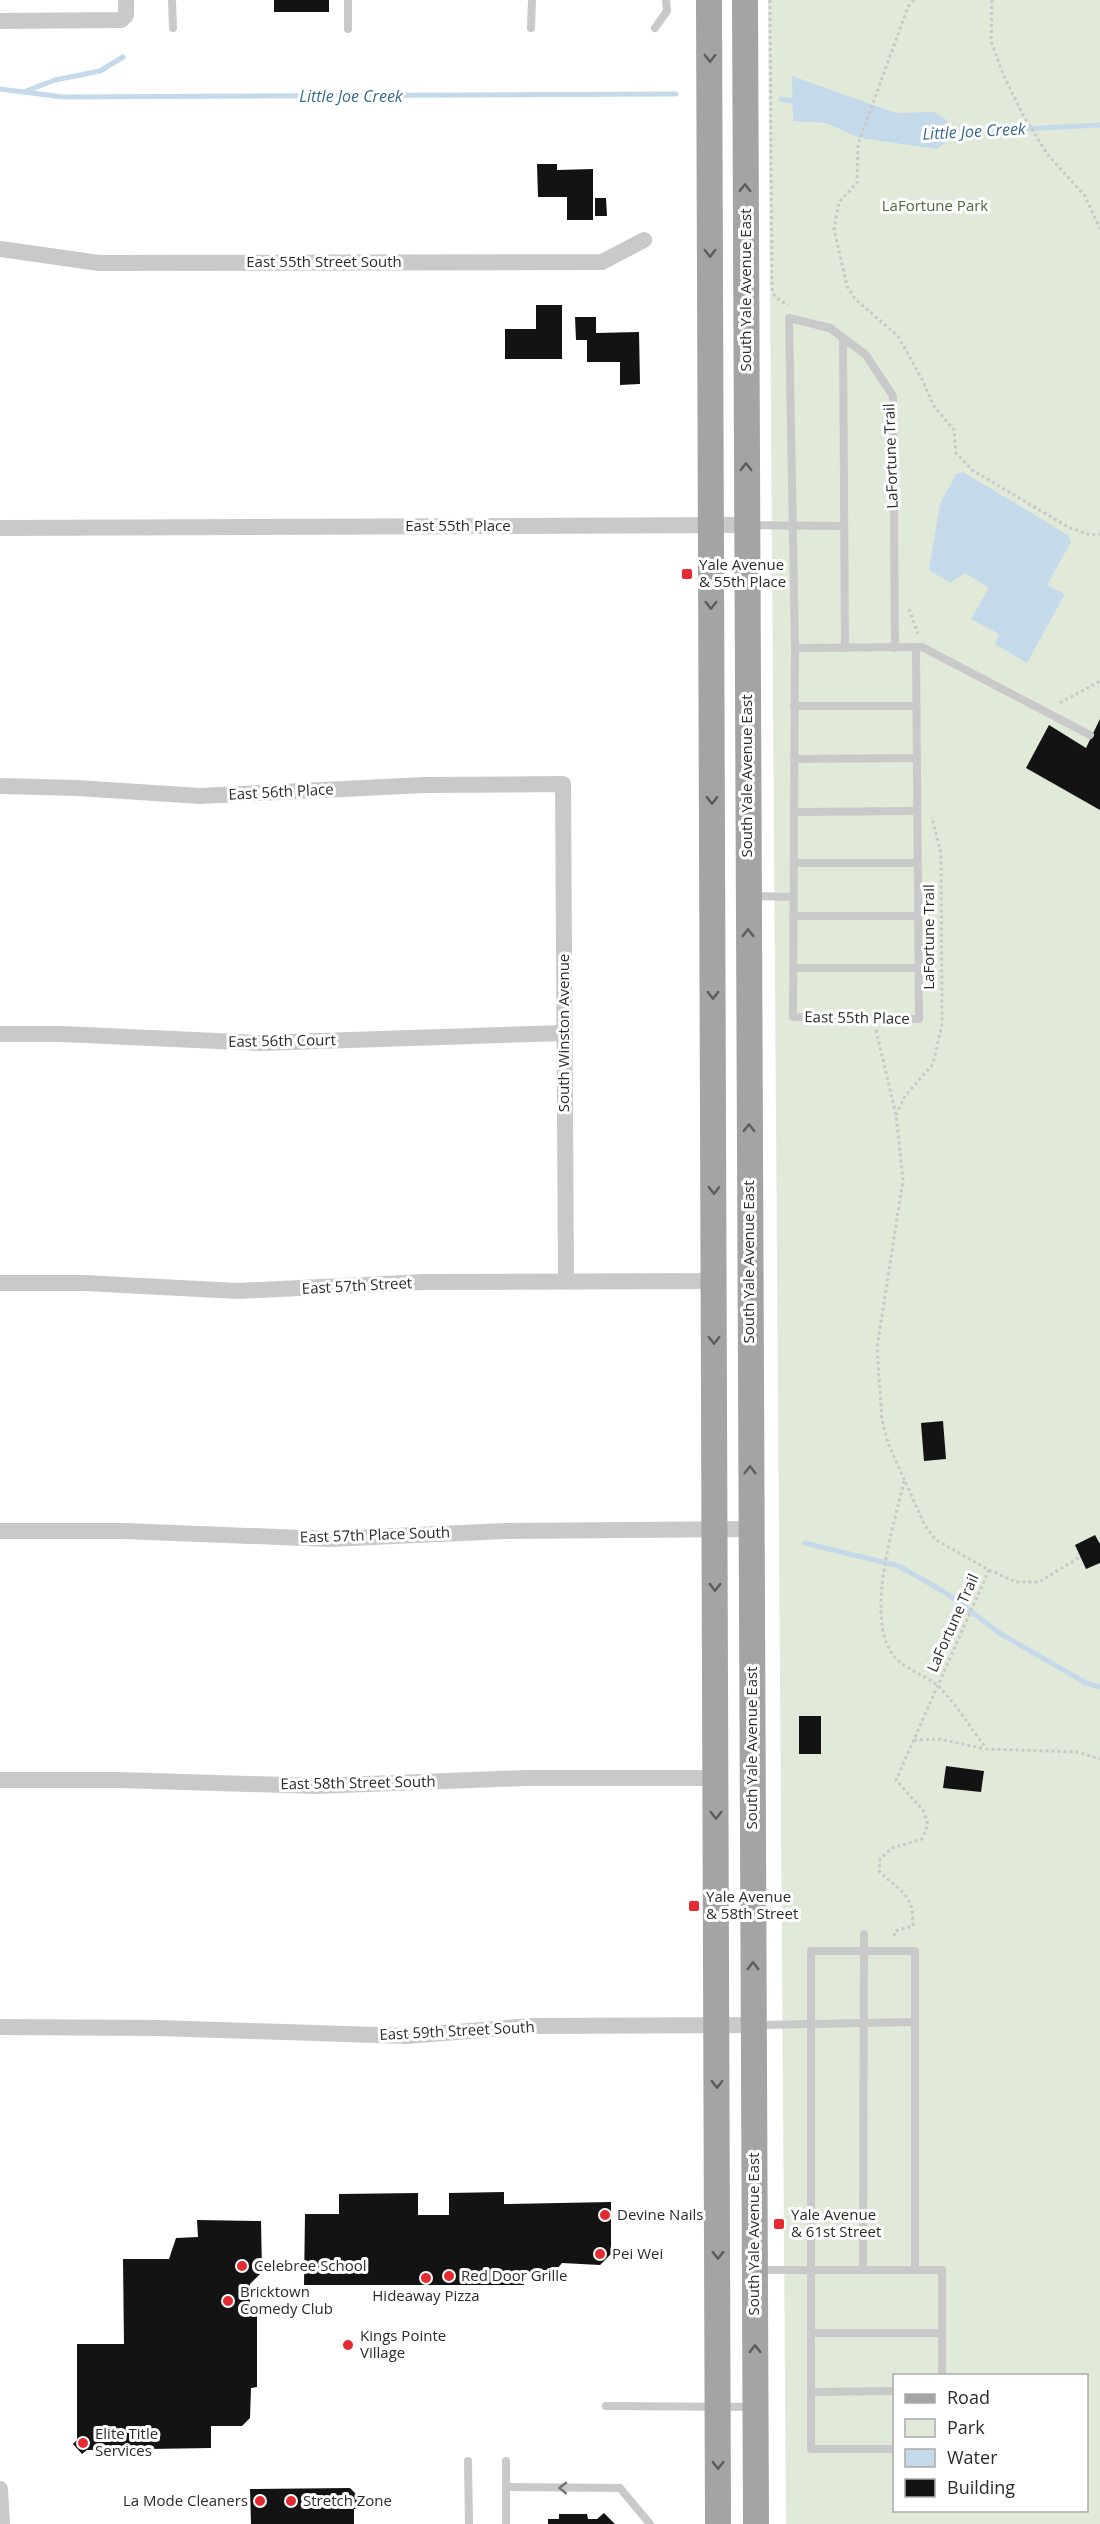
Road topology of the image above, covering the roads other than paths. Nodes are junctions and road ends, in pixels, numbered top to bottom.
1 (126, 0) edge
2 (172, 0) edge
3 (348, 0) edge
4 (532, 0) edge
5 (666, 0) edge
6 (709, 0) edge
7 (745, 0) edge
8 (0, 21) edge
9 (173, 28) dead end
10 (531, 28) dead end
11 (655, 28) dead end
12 (348, 29) dead end
13 (644, 240) dead end
14 (0, 249) edge
15 (843, 338) junction
16 (711, 525) junction
17 (746, 525) junction
18 (793, 525) junction
19 (844, 526) junction
20 (0, 528) edge
21 (795, 648) junction
22 (845, 648) junction
23 (895, 648) junction
24 (919, 648) junction
25 (794, 706) junction
26 (916, 706) junction
27 (1090, 735) dead end
28 (916, 758) junction
29 (794, 759) junction
30 (563, 784) joint
31 (0, 786) edge
32 (917, 811) junction
33 (794, 812) junction
34 (794, 863) junction
35 (917, 863) junction
36 (748, 896) junction
37 (793, 897) junction
38 (793, 916) junction
39 (918, 916) junction
40 (793, 968) junction
41 (918, 968) junction
42 (564, 1033) junction
43 (0, 1034) edge
44 (566, 1281) junction
45 (714, 1281) junction
46 (0, 1283) edge
47 (715, 1529) junction
48 (750, 1529) junction
49 (0, 1531) edge
50 (716, 1778) junction
51 (0, 1780) edge
52 (864, 1934) dead end
53 (864, 1951) junction
54 (915, 2022) junction
55 (811, 2023) junction
56 (863, 2023) junction
57 (717, 2025) junction
58 (753, 2025) junction
59 (0, 2027) edge
60 (754, 2270) junction
61 (811, 2270) junction
62 (863, 2270) junction
63 (915, 2270) junction
64 (811, 2333) junction
65 (942, 2333) junction
66 (942, 2374) edge
67 (893, 2391) edge
68 (811, 2392) junction
69 (606, 2406) dead end
70 (718, 2406) junction
71 (755, 2408) junction
72 (893, 2449) edge
73 (468, 2461) dead end
74 (506, 2461) dead end
75 (506, 2487) junction
76 (0, 2489) edge
77 (2, 2524) edge
78 (468, 2524) edge
79 (506, 2524) edge
80 (650, 2524) edge
81 (718, 2524) edge
82 (756, 2524) edge

1 - 8 street
2 - 9 lane
3 - 12 lane
4 - 10 lane
5 - 11 lane
6 -> 16 main road
17 -> 7 main road, South Yale Avenue East
13 - 14 street, East 55th Street South
15 - 18 lane
15 - 19 lane
15 - 23 lane
16 - 17 street, East 55th Place
16 - 20 street, East 55th Place
16 -> 45 main road
17 - 18 lane, East 55th Place
17 - 36 main road, South Yale Avenue East
18 - 19 lane
18 - 21 lane, East 55th Place
19 - 22 lane
21 - 22 lane
21 - 25 lane, East 55th Place
22 - 23 lane
23 - 24 lane
24 - 26 lane, East 55th Place
24 - 27 lane
25 - 26 lane
25 - 29 lane, East 55th Place
26 - 28 lane, East 55th Place
28 - 29 lane
28 - 32 lane, East 55th Place
29 - 33 lane, East 55th Place
30 - 31 street, East 56th Place
30 - 42 street, South Winston Avenue
32 - 33 lane
32 - 35 lane, East 55th Place
33 - 34 lane, East 55th Place
34 - 35 lane
34 - 37 lane, East 55th Place
35 - 39 lane, East 55th Place
36 - 37 lane
48 -> 36 main road, South Yale Avenue East
37 - 38 lane, East 55th Place
38 - 39 lane
38 - 40 lane, East 55th Place
39 - 41 lane, East 55th Place
40 - 41 lane
40 - 41 lane, East 55th Place
42 - 43 street, East 56th Court
42 - 44 street, South Winston Avenue
44 - 45 street, East 57th Street
44 - 46 street, East 57th Street
45 -> 47 main road
47 - 48 street, East 57th Place South
47 - 49 street, East 57th Place South
47 -> 50 main road
58 -> 48 main road, South Yale Avenue East
50 - 51 street, East 58th Street South
50 -> 57 main road
52 - 53 lane
53 - 54 lane
53 - 55 lane
53 - 56 lane
54 - 56 lane, East 59th Street South
54 - 63 lane
55 - 56 lane, East 59th Street South
55 - 58 lane, East 59th Street South
55 - 61 lane
56 - 62 lane
57 - 58 street, East 59th Street South
57 - 59 street, East 59th Street South
57 -> 70 main road
58 - 60 main road, South Yale Avenue East
60 - 61 lane
71 -> 60 main road, South Yale Avenue East
61 - 62 lane
61 - 64 lane
62 - 63 lane
63 - 65 lane
64 - 65 lane
64 - 68 lane
65 - 66 lane
67 - 68 lane
68 - 72 lane
69 - 70 lane
70 - 71 lane
70 -> 81 main road
71 - 82 main road, South Yale Avenue East
73 - 78 lane
74 - 75 lane
75 - 79 lane
80 -> 75 lane
76 - 77 street

